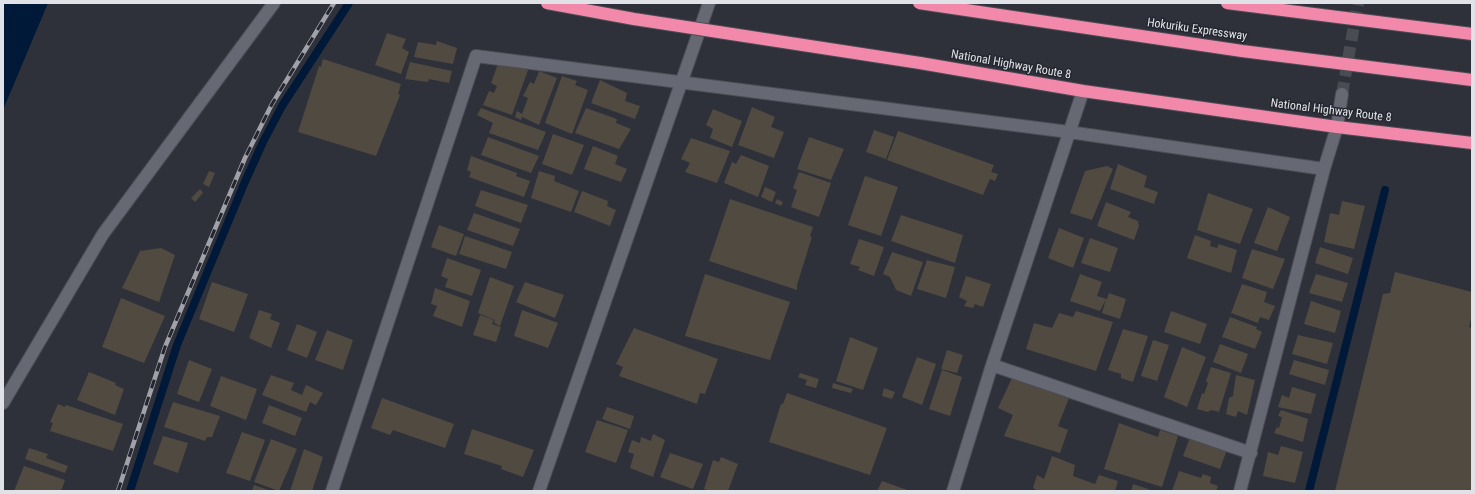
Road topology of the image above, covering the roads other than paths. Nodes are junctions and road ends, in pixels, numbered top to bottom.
1 (274, 3) edge
2 (547, 3) edge
3 (709, 3) edge
4 (919, 3) edge
5 (1227, 3) edge
6 (1472, 34) edge
7 (1472, 80) edge
8 (683, 82) junction
9 (1083, 91) junction
10 (1342, 94) tunnel mouth
11 (1337, 127) junction
12 (1069, 132) junction
13 (1472, 143) edge
14 (1324, 169) junction
15 (992, 365) junction
16 (3, 402) edge
17 (1251, 453) junction
18 (332, 491) edge
19 (539, 491) edge
20 (953, 491) edge
21 (1240, 491) edge

1 - 16 street
2 - 9 highway, National Highway Route 8, bridge
3 - 8 street
4 - 7 highway, Hokuriku Expressway, bridge
5 - 6 highway, bridge
8 - 12 street
8 - 18 street
8 - 19 street
9 - 11 highway, National Highway Route 8
9 - 12 street
10 - 11 street
11 - 13 highway, National Highway Route 8
11 - 14 street
12 - 14 street
12 - 15 street
14 - 17 street
15 - 17 street
15 - 20 street
17 - 21 street

